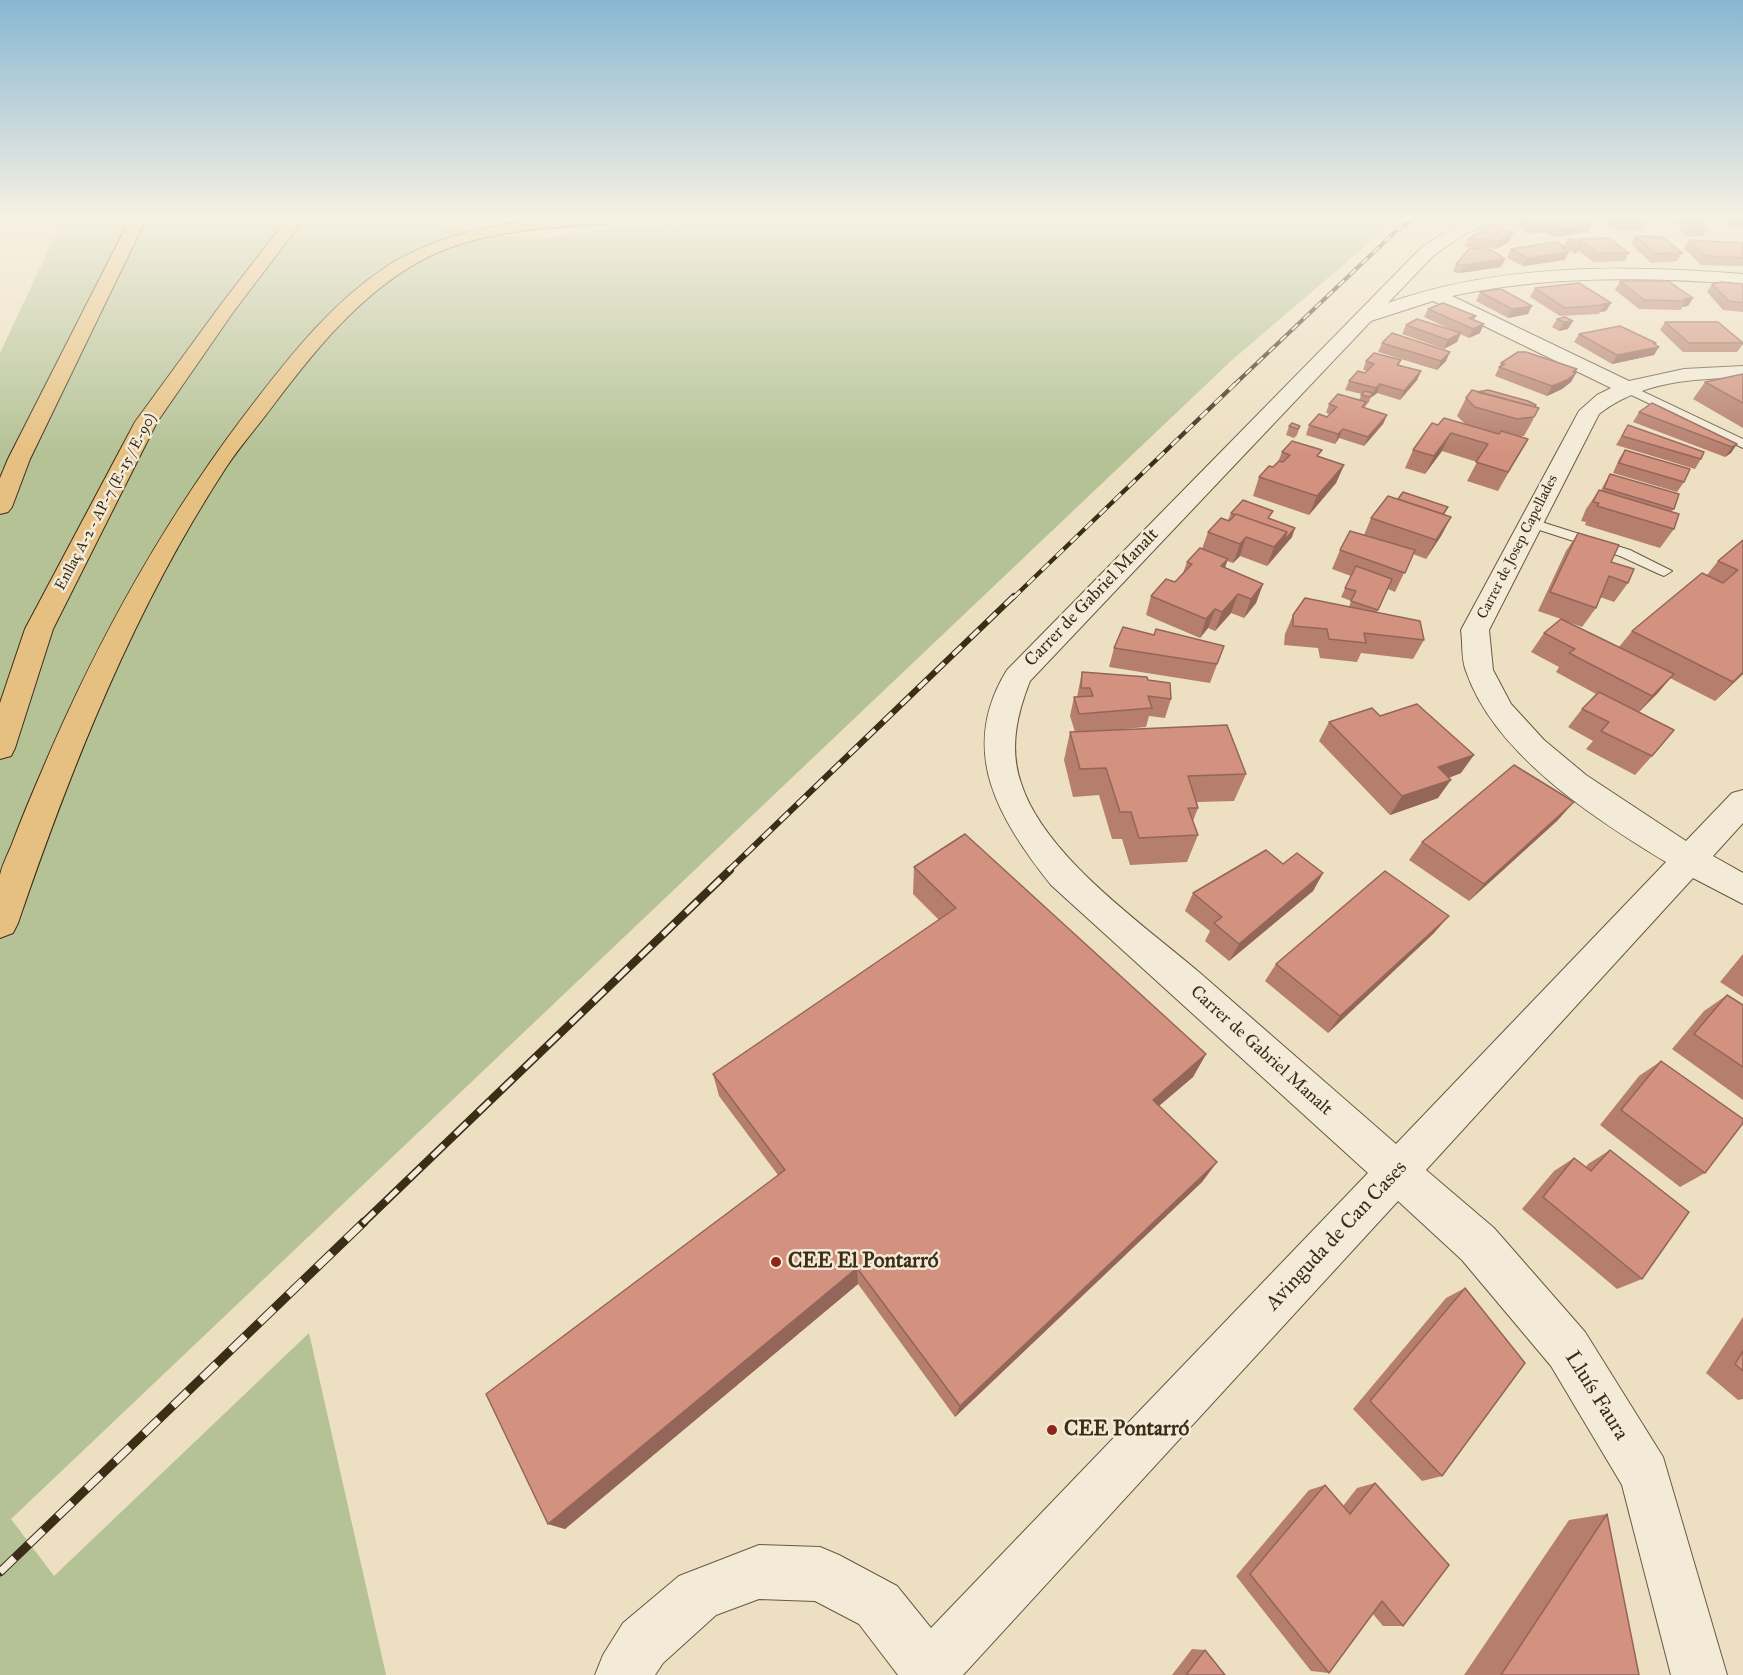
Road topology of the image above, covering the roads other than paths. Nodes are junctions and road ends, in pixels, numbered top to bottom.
1 (99, 297) edge
2 (236, 297) edge
3 (360, 297) edge
4 (1383, 297) edge
5 (1428, 297) edge
6 (1439, 297) edge
7 (1361, 319) junction
8 (1743, 372) edge
9 (1629, 389) junction
10 (1743, 444) edge
11 (0, 507) edge
12 (1532, 523) junction
13 (1664, 571) dead end
14 (0, 748) edge
15 (1743, 802) edge
16 (1690, 859) junction
17 (1743, 890) edge
18 (0, 923) edge
19 (1397, 1172) junction
20 (932, 1672) edge
21 (623, 1675) edge
22 (1699, 1675) edge

1 - 11 highway
2 - 14 highway, Enllaç A-2 - AP-7 (E-15 / E-90)
3 - 18 highway
4 - 7 street
5 - 7 street, Carrer de Gabriel Manalt
6 - 9 street
7 - 19 street, Carrer de Gabriel Manalt
8 - 9 street, Carrer de Josep Capellades
9 - 10 lane
9 - 12 street, Carrer de Josep Capellades
12 - 13 lane
12 - 16 street, Carrer de Josep Capellades
15 - 16 street, Avinguda de Can Cases
16 - 17 street, Carrer de Josep Capellades
16 - 19 street, Avinguda de Can Cases
19 - 20 street, Avinguda de Can Cases
19 - 22 street, Lluís Faura
20 - 21 street

